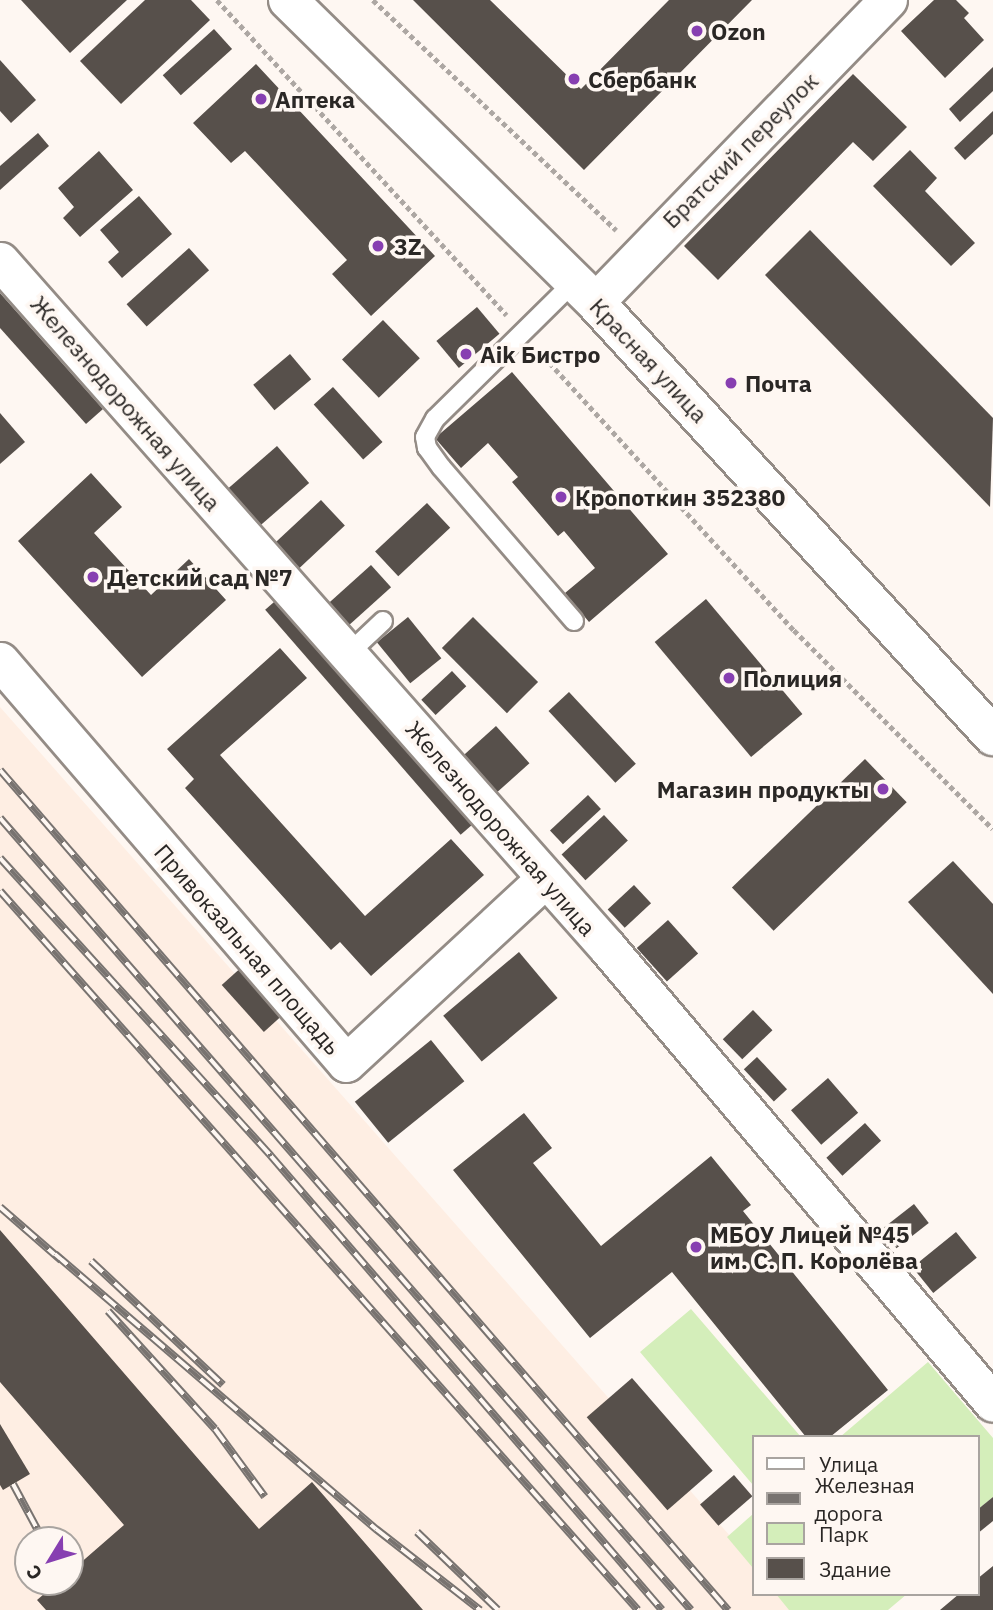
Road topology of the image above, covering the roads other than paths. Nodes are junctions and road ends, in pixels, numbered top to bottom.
1 (289, 0) edge
2 (888, 0) edge
3 (0, 261) edge
4 (585, 292) junction
5 (383, 621) dead end
6 (574, 621) dead end
7 (348, 654) junction
8 (0, 661) edge
9 (993, 736) edge
10 (546, 878) junction
11 (993, 1403) edge

1 - 4 main road, Красная улица
2 - 4 street, Братский переулок
3 - 7 street, Железнодорожная улица
4 - 6 lane
4 - 9 main road, Красная улица
5 - 7 lane
7 - 10 street, Железнодорожная улица
8 - 10 street, Привокзальная площадь
10 - 11 street, Железнодорожная улица

